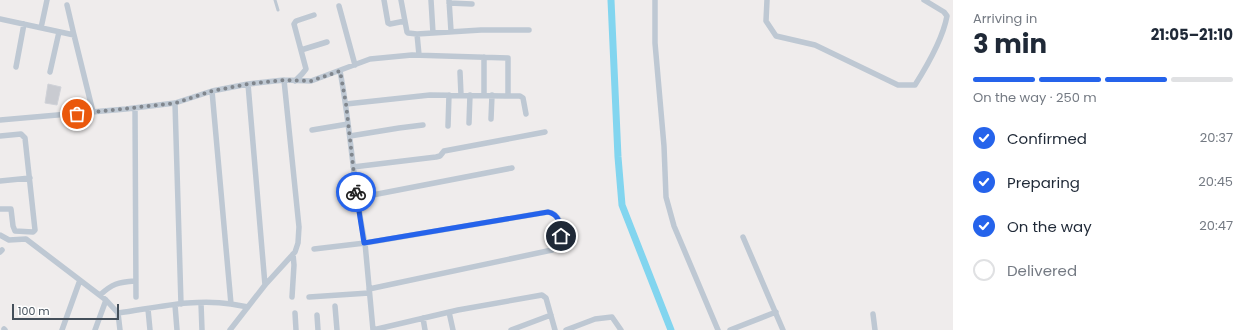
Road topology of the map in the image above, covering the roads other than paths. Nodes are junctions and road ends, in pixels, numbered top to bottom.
1 (47, 0) edge
2 (275, 0) edge
3 (384, 0) edge
4 (401, 0) edge
5 (432, 0) edge
6 (654, 0) edge
7 (767, 0) edge
8 (924, 0) edge
9 (449, 2) edge
10 (472, 4) dead end
11 (68, 5) dead end
12 (339, 6) dead end
13 (278, 10) dead end
14 (314, 15) dead end
15 (0, 20) edge
16 (405, 21) junction
17 (24, 24) junction
18 (41, 28) junction
19 (529, 30) dead end
20 (451, 31) junction
21 (59, 32) junction
22 (433, 33) junction
23 (417, 34) junction
24 (74, 35) junction
25 (327, 42) dead end
26 (301, 50) junction
27 (419, 55) junction
28 (484, 57) junction
29 (355, 65) junction
30 (16, 68) dead end
31 (340, 71) junction
32 (50, 72) dead end
33 (460, 72) dead end
34 (284, 80) junction
35 (295, 80) junction
36 (248, 84) junction
37 (212, 91) junction
38 (448, 95) junction
39 (461, 95) junction
40 (470, 95) junction
41 (484, 95) junction
42 (492, 95) junction
43 (508, 96) junction
44 (176, 103) junction
45 (346, 104) junction
46 (135, 108) junction
47 (92, 112) junction
48 (526, 114) dead end
49 (491, 119) dead end
50 (0, 120) edge
51 (469, 123) dead end
52 (348, 124) junction
53 (423, 125) dead end
54 (448, 126) dead end
55 (312, 130) dead end
56 (545, 132) dead end
57 (0, 136) edge
58 (350, 136) junction
59 (353, 167) junction
60 (512, 168) dead end
61 (30, 178) junction
62 (0, 181) edge
63 (357, 198) junction
64 (0, 210) edge
65 (0, 235) edge
66 (743, 237) dead end
67 (364, 243) junction
68 (314, 249) dead end
69 (293, 254) junction
70 (80, 280) junction
71 (135, 281) junction
72 (265, 285) junction
73 (369, 291) junction
74 (100, 295) junction
75 (136, 297) dead end
76 (292, 297) dead end
77 (309, 297) dead end
78 (106, 300) junction
79 (201, 303) junction
80 (182, 304) junction
81 (232, 304) junction
82 (175, 305) junction
83 (336, 306) dead end
84 (248, 307) junction
85 (148, 309) junction
86 (449, 312) junction
87 (776, 312) junction
88 (118, 313) junction
89 (295, 313) dead end
90 (317, 314) dead end
91 (873, 314) dead end
92 (551, 315) junction
93 (422, 318) junction
94 (395, 327) edge
95 (62, 330) edge
96 (95, 330) edge
97 (120, 330) edge
98 (150, 330) edge
99 (176, 330) edge
100 (202, 330) edge
101 (230, 330) edge
102 (296, 330) edge
103 (318, 330) edge
104 (337, 330) edge
105 (372, 330) edge
106 (425, 330) edge
107 (453, 330) edge
108 (511, 330) edge
109 (555, 330) edge
110 (566, 330) edge
111 (621, 330) edge
112 (718, 330) edge
113 (730, 330) edge
114 (783, 330) edge
115 (875, 330) edge

1 - 18 street
2 - 13 lane
3 - 16 street
4 - 16 street
5 - 22 street
6 - 112 street
7 - 8 street
9 - 10 street
9 - 20 street
11 - 24 street
12 - 29 street
14 - 26 street
15 - 17 street
16 - 23 street
17 - 18 street
17 - 30 street
18 - 21 street
19 - 20 street
20 - 22 street
21 - 24 street
21 - 32 street
22 - 23 street
23 - 27 street
24 - 47 street
25 - 26 street
26 - 35 street
27 - 28 street
27 - 29 street
28 - 41 street
28 - 43 street
29 - 31 street
31 - 35 street
31 - 45 street
33 - 39 street
34 - 35 street
34 - 36 street
34 - 69 street
36 - 37 street
36 - 72 street
37 - 44 street
37 - 81 street
38 - 39 street
38 - 45 street
38 - 54 street
39 - 40 street
40 - 41 street
40 - 51 street
41 - 42 street
42 - 43 street
42 - 49 street
43 - 48 street
44 - 46 street
44 - 80 street
45 - 52 street
46 - 47 street
46 - 71 street
47 - 50 street
52 - 55 street
52 - 58 street
53 - 58 street
56 - 59 street
57 - 61 street
58 - 59 street
59 - 63 street
60 - 63 street
61 - 62 street
61 - 64 street
63 - 67 street
65 - 70 street
66 - 87 street
67 - 68 street
67 - 73 street
67 - 73 street
69 - 72 street
69 - 76 street
70 - 74 street
70 - 95 street
71 - 74 street
71 - 75 street
72 - 84 street
73 - 77 street
73 - 105 street
74 - 78 street
78 - 88 street
78 - 96 street
79 - 80 street
79 - 81 street
79 - 100 street
80 - 82 street
81 - 84 street
82 - 85 street
82 - 99 street
83 - 104 street
84 - 101 street
85 - 88 street
85 - 98 street
86 - 92 street
86 - 93 street
86 - 107 street
87 - 113 street
87 - 114 street
88 - 97 street
89 - 102 street
90 - 103 street
91 - 115 street
92 - 108 street
92 - 109 street
93 - 94 street
93 - 106 street
94 - 105 street
110 - 111 street

